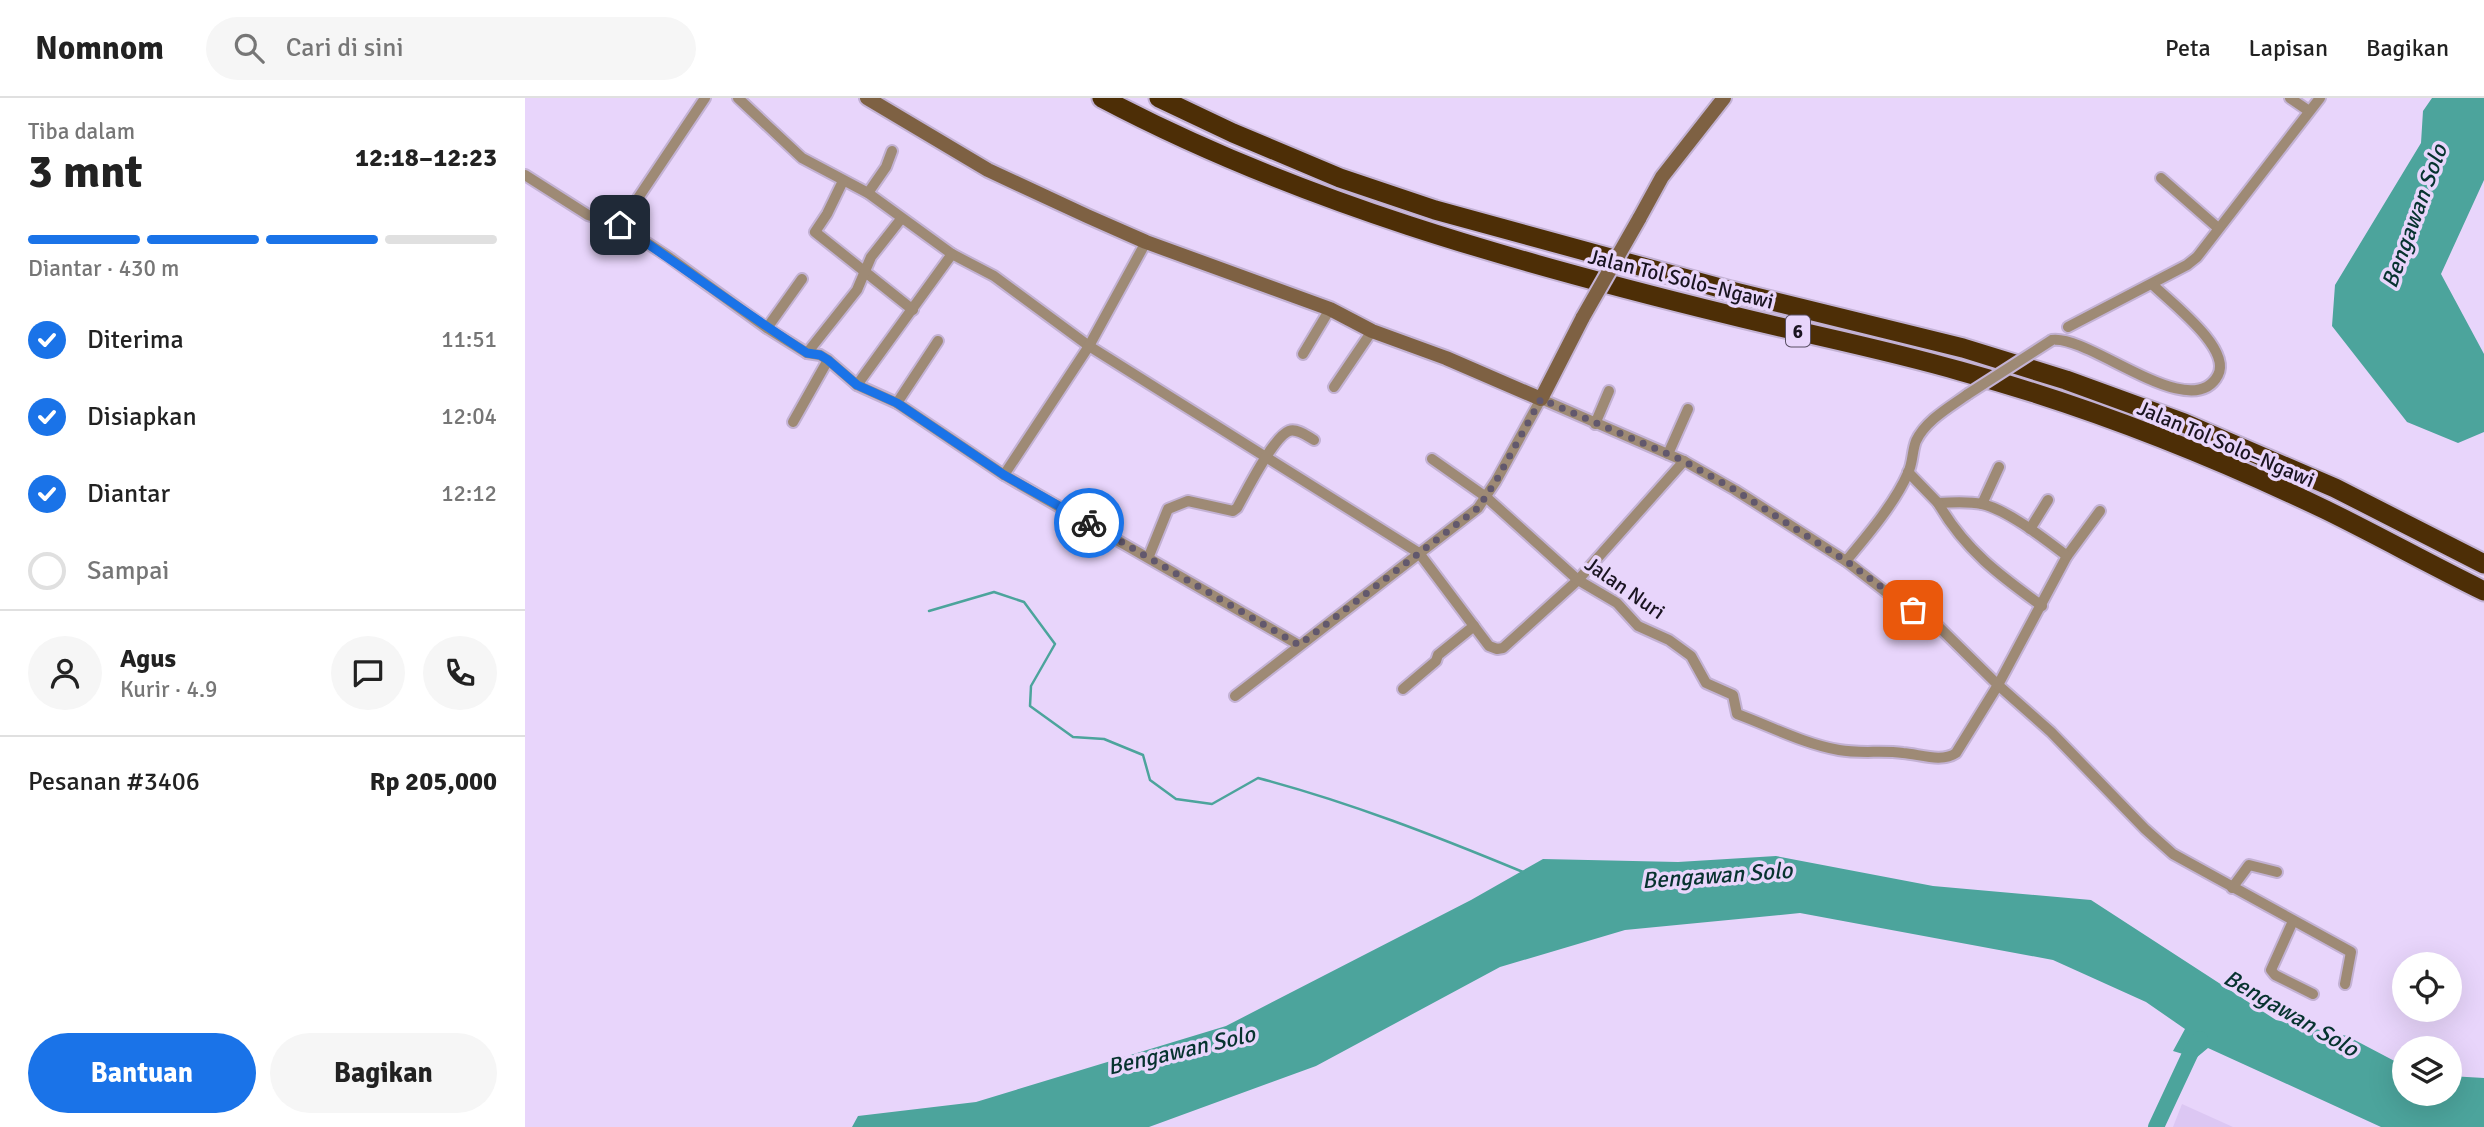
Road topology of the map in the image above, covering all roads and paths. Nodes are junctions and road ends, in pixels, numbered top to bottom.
1 (705, 98) edge
2 (738, 98) edge
3 (867, 98) edge
4 (1102, 98) edge
5 (1159, 98) edge
6 (1724, 98) edge
7 (2290, 98) edge
8 (2320, 98) edge
9 (2309, 111) junction
10 (892, 151) dead end
11 (525, 175) edge
12 (2161, 178) dead end
13 (843, 181) junction
14 (868, 193) junction
15 (901, 219) junction
16 (620, 225) junction
17 (2218, 228) junction
18 (1146, 242) junction
19 (952, 254) junction
20 (865, 272) junction
21 (802, 279) dead end
22 (2152, 284) junction
23 (1330, 309) junction
24 (913, 310) junction
25 (2068, 327) dead end
26 (767, 328) junction
27 (1372, 331) junction
28 (938, 341) dead end
29 (1089, 346) junction
30 (807, 353) junction
31 (1303, 354) dead end
32 (828, 360) junction
33 (857, 385) junction
34 (1334, 387) dead end
35 (1609, 391) dead end
36 (1541, 399) junction
37 (897, 403) junction
38 (1688, 409) dead end
39 (793, 422) dead end
40 (1595, 424) junction
41 (1314, 440) dead end
42 (1668, 454) junction
43 (1266, 458) junction
44 (1432, 459) dead end
45 (1684, 461) junction
46 (1999, 467) dead end
47 (1908, 472) junction
48 (1004, 475) junction
49 (1486, 497) junction
50 (2048, 500) dead end
51 (1938, 503) junction
52 (1982, 504) junction
53 (2100, 511) dead end
54 (2030, 529) junction
55 (1419, 553) junction
56 (1149, 556) junction
57 (2067, 556) junction
58 (1846, 561) junction
59 (2484, 564) edge
60 (1578, 580) junction
61 (2484, 591) edge
62 (2042, 606) junction
63 (1474, 626) junction
64 (1299, 645) junction
65 (1998, 685) junction
66 (1403, 689) dead end
67 (1234, 696) dead end
68 (2277, 872) dead end
69 (2232, 888) junction
70 (2293, 921) junction
71 (2345, 985) dead end
72 (2312, 994) dead end

1 - 16 street
2 - 13 street
3 - 18 street
4 - 61 highway, Jalan Tol Solo–Ngawi / 6
5 - 59 highway, Jalan Tol Solo–Ngawi / 6
6 - 36 street, bridge
7 - 9 street
8 - 9 street
9 - 17 street
10 - 14 street
11 - 16 street
12 - 17 street
13 - 14 street
13 - 20 street
14 - 15 street
15 - 19 street
15 - 20 street
16 - 26 street
17 - 22 street
18 - 23 street
18 - 29 street
19 - 24 street
19 - 29 street
20 - 24 street
20 - 30 street
21 - 26 street
22 - 25 street
22 - 47 street, bridge
23 - 27 street
23 - 31 street
24 - 33 street
26 - 30 street
27 - 34 street
27 - 36 street
28 - 37 street
29 - 43 street
29 - 48 street
30 - 32 street
32 - 33 street
32 - 39 street
33 - 37 street
35 - 40 street
36 - 40 street
36 - 49 street
37 - 48 street
38 - 42 street
40 - 42 street
41 - 43 street
42 - 45 street
43 - 55 street
43 - 56 street
44 - 49 street, Jalan Nuri
45 - 58 street
45 - 60 street
46 - 52 street
47 - 51 street
47 - 58 street
48 - 56 street
49 - 55 street
49 - 60 street, Jalan Nuri
50 - 54 street
51 - 52 street
51 - 62 street
52 - 54 street
53 - 57 street
54 - 57 street
55 - 63 street
55 - 64 street
56 - 64 street
57 - 62 street
58 - 65 street
60 - 63 street
60 - 65 street, Jalan Nuri
62 - 65 street
63 - 66 street
64 - 67 street
65 - 69 street
68 - 69 street
69 - 70 street
70 - 71 street
70 - 72 street

